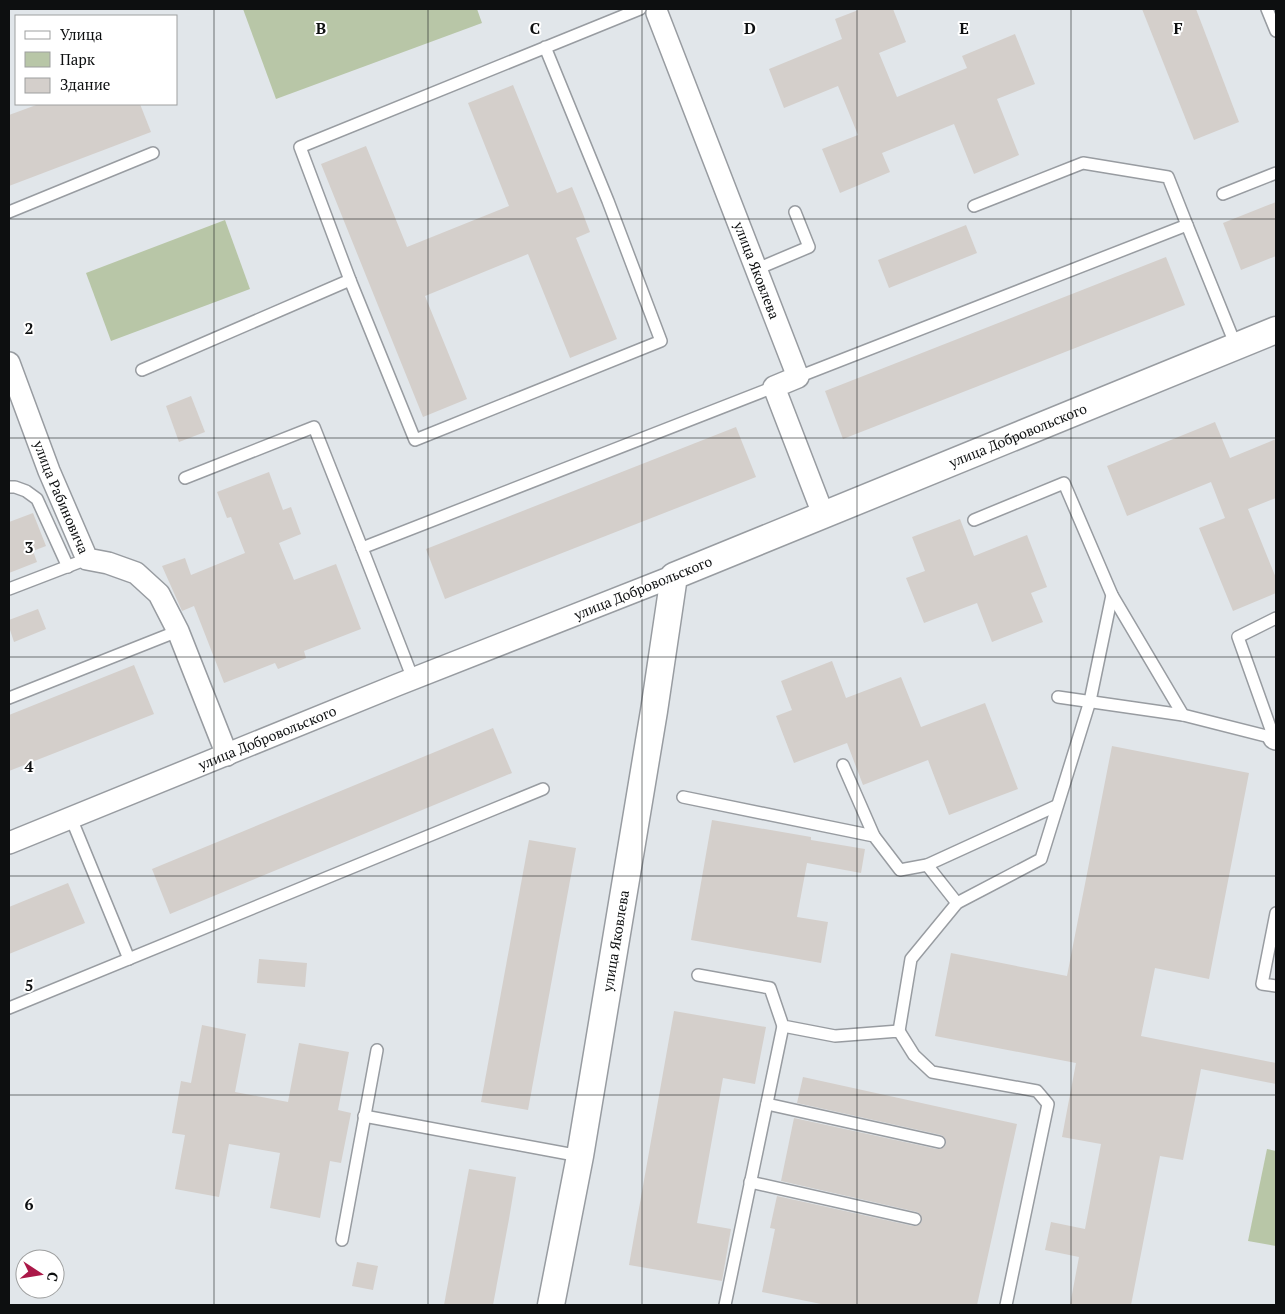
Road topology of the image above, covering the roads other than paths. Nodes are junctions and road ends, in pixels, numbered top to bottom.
1 (1267, 9) edge
2 (650, 10) edge
3 (1276, 31) edge
4 (545, 48) junction
5 (154, 153) dead end
6 (1276, 172) edge
7 (1222, 194) dead end
8 (974, 206) dead end
9 (9, 212) edge
10 (795, 212) dead end
11 (1187, 225) junction
12 (757, 270) junction
13 (350, 280) junction
14 (1276, 330) edge
15 (1236, 346) junction
16 (9, 363) edge
17 (142, 370) dead end
18 (798, 377) junction
19 (774, 387) junction
20 (185, 478) dead end
21 (9, 488) edge
22 (823, 514) junction
23 (974, 520) dead end
24 (362, 548) junction
25 (77, 563) junction
26 (674, 576) junction
27 (9, 588) edge
28 (1112, 595) junction
29 (1276, 618) edge
30 (178, 631) junction
31 (413, 678) junction
32 (1058, 697) dead end
33 (9, 698) edge
34 (1090, 701) junction
35 (1183, 715) junction
36 (1275, 738) edge
37 (227, 754) junction
38 (843, 765) dead end
39 (543, 789) dead end
40 (683, 797) dead end
41 (1056, 806) junction
42 (71, 818) junction
43 (874, 836) junction
44 (9, 843) edge
45 (927, 865) junction
46 (956, 903) junction
47 (1276, 913) edge
48 (129, 959) junction
49 (698, 975) dead end
50 (1276, 986) edge
51 (9, 1008) edge
52 (783, 1026) junction
53 (898, 1031) junction
54 (376, 1050) dead end
55 (767, 1104) junction
56 (364, 1116) junction
57 (939, 1142) dead end
58 (580, 1156) junction
59 (750, 1182) junction
60 (915, 1219) dead end
61 (342, 1240) dead end
62 (551, 1305) edge
63 (725, 1305) edge
64 (1006, 1305) edge

1 - 3 lane
2 - 4 lane
2 - 12 street, улица Яковлева
4 - 13 lane
4 - 13 lane
5 - 9 lane
6 - 7 lane
8 - 11 lane
10 - 12 lane
11 - 15 lane
11 - 18 lane
12 - 18 street, улица Яковлева
13 - 17 lane
14 - 15 street, улица Добровольского
15 - 22 street, улица Добровольского
16 - 25 street, улица Рабиновича
18 - 19 street
19 - 22 street
19 - 24 lane
20 - 24 lane
21 - 25 lane
22 - 26 street, улица Добровольского
23 - 28 lane
24 - 31 lane
25 - 27 lane
25 - 30 street, улица Рабиновича
26 - 31 street, улица Добровольского
26 - 58 street, улица Яковлева
28 - 34 lane
28 - 35 lane
29 - 36 lane
30 - 33 lane
30 - 37 street, улица Рабиновича
31 - 37 street, улица Добровольского
32 - 34 lane
34 - 35 lane
34 - 41 lane
35 - 36 lane
37 - 42 street, улица Добровольского
38 - 43 lane
39 - 48 lane
40 - 43 lane
41 - 45 lane
41 - 46 lane
42 - 44 street, улица Добровольского
42 - 48 lane
43 - 45 lane
45 - 46 lane
46 - 53 lane
47 - 50 lane
48 - 51 lane
49 - 52 lane
52 - 53 lane
52 - 55 lane
53 - 64 lane
54 - 56 lane
55 - 57 lane
55 - 59 lane
56 - 58 lane
56 - 61 lane
58 - 62 street, улица Яковлева
59 - 60 lane
59 - 63 lane

